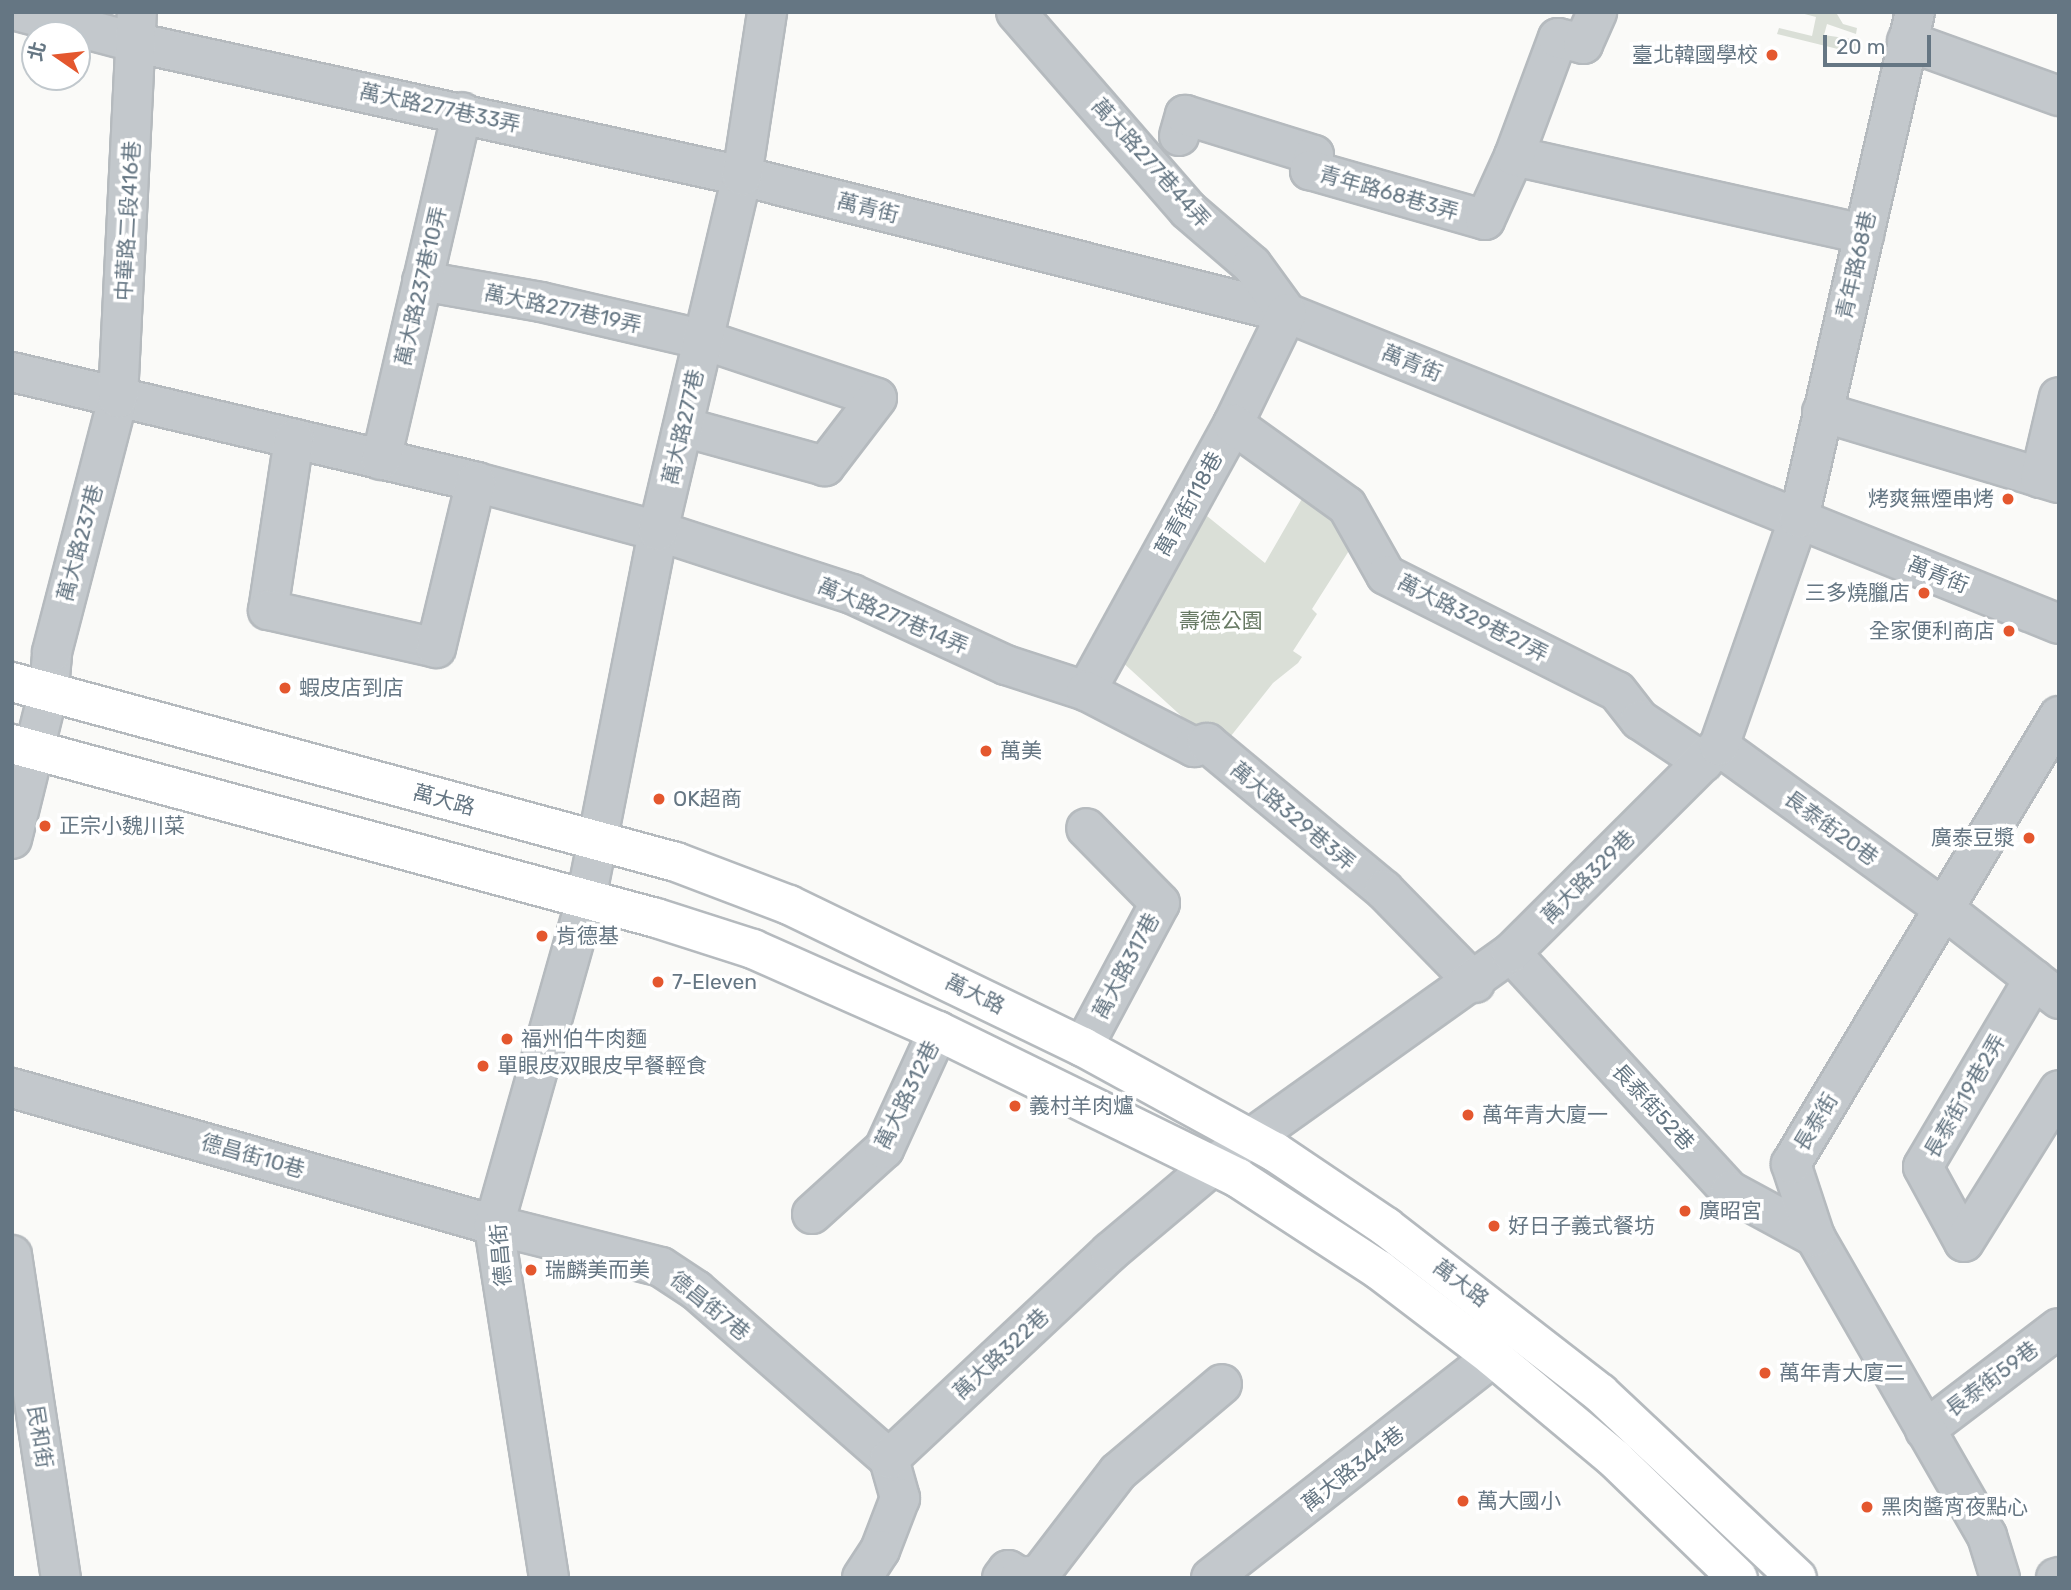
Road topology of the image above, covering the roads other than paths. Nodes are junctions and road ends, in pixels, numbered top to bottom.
1 (20, 12) edge
2 (767, 12) edge
3 (1016, 12) edge
4 (1597, 12) edge
5 (1911, 27) edge
6 (137, 28) edge
7 (2059, 96) edge
8 (462, 112) junction
9 (1180, 136) dead end
10 (1514, 156) junction
11 (742, 176) junction
12 (1864, 234) junction
13 (422, 281) junction
14 (1287, 313) junction
15 (704, 340) junction
16 (12, 372) edge
17 (2059, 397) edge
18 (118, 398) junction
19 (1822, 412) junction
20 (1233, 424) junction
21 (683, 427) junction
22 (294, 439) junction
23 (381, 460) junction
24 (2049, 481) edge
25 (476, 482) junction
26 (1799, 519) junction
27 (658, 531) junction
28 (2059, 624) edge
29 (30, 686) edge
30 (1086, 691) junction
31 (2059, 716) edge
32 (24, 748) edge
33 (1711, 754) junction
34 (1086, 828) dead end
35 (12, 839) edge
36 (597, 842) junction
37 (586, 899) junction
38 (1944, 909) junction
39 (1511, 953) junction
40 (1475, 983) junction
41 (2046, 989) edge
42 (938, 1031) junction
43 (1083, 1047) junction
44 (12, 1088) edge
45 (2059, 1090) edge
46 (1253, 1139) junction
47 (1212, 1166) junction
48 (812, 1214) dead end
49 (494, 1225) junction
50 (1815, 1237) junction
51 (12, 1255) edge
52 (2059, 1328) edge
53 (1493, 1357) junction
54 (1222, 1384) dead end
55 (1925, 1430) junction
56 (889, 1459) junction
57 (61, 1578) edge
58 (549, 1578) edge
59 (862, 1578) edge
60 (1002, 1578) edge
61 (1211, 1578) edge
62 (1738, 1578) edge
63 (1797, 1578) edge
64 (2000, 1578) edge

1 - 6 street
2 - 11 street, 萬大路277巷
3 - 14 street, 萬大路277巷44弄
4 - 10 street, 青年路68巷3弄
5 - 7 street
5 - 12 street, 青年路68巷
6 - 8 street, 萬大路277巷33弄
6 - 18 street, 中華路二段416巷
8 - 11 street, 萬大路277巷33弄
8 - 13 street, 萬大路237巷10弄
9 - 10 street, 青年路68巷3弄
10 - 12 street
11 - 14 street, 萬青街
11 - 15 street, 萬大路277巷
12 - 19 street, 青年路68巷
13 - 15 street, 萬大路277巷19弄
13 - 23 street, 萬大路237巷10弄
14 - 20 street, 萬青街118巷
14 - 26 street, 萬青街
15 - 21 street, 萬大路277巷
15 - 21 street, 萬大路277巷19弄
16 - 18 street
17 - 24 street
18 - 22 street
18 - 29 street, 萬大路237巷
19 - 24 street
19 - 26 street, 青年路68巷
20 - 30 street, 萬青街118巷
20 - 33 street, 萬大路329巷27弄
21 - 27 street, 萬大路277巷
22 - 23 street
22 - 25 street
23 - 25 street
25 - 27 street
26 - 28 street, 萬青街
26 - 33 street, 萬大路329巷
27 - 30 street, 萬大路277巷14弄
27 - 36 street, 萬大路277巷
29 - 32 street, 萬大路237巷
29 - 36 main road, 萬大路
30 - 40 street, 萬大路329巷3弄
31 - 38 street, 長泰街
32 - 35 street
32 - 37 main road, 萬大路
33 - 38 street, 長泰街20巷
33 - 39 street, 萬大路329巷
34 - 43 street, 萬大路317巷
36 - 37 street, 德昌街
36 - 43 main road, 萬大路
37 - 42 main road, 萬大路
37 - 49 street, 德昌街
38 - 41 street, 長泰街20巷
38 - 50 street, 長泰街
39 - 40 street, 萬大路329巷
39 - 50 street, 長泰街52巷
40 - 46 street, 萬大路329巷
41 - 45 street, 長泰街19巷2弄
42 - 47 main road, 萬大路
42 - 48 street, 萬大路312巷
43 - 46 main road, 萬大路
44 - 49 street, 德昌街10巷
46 - 47 street, 萬大路322巷
46 - 63 main road, 萬大路
47 - 53 main road, 萬大路
47 - 56 street, 萬大路322巷
49 - 56 street, 德昌街7巷
49 - 58 street, 德昌街
50 - 55 street, 長泰街
51 - 57 street, 民和街
52 - 55 street, 長泰街59巷
53 - 61 street, 萬大路344巷
53 - 62 main road, 萬大路
54 - 60 street
55 - 64 street, 長泰街
56 - 59 street

